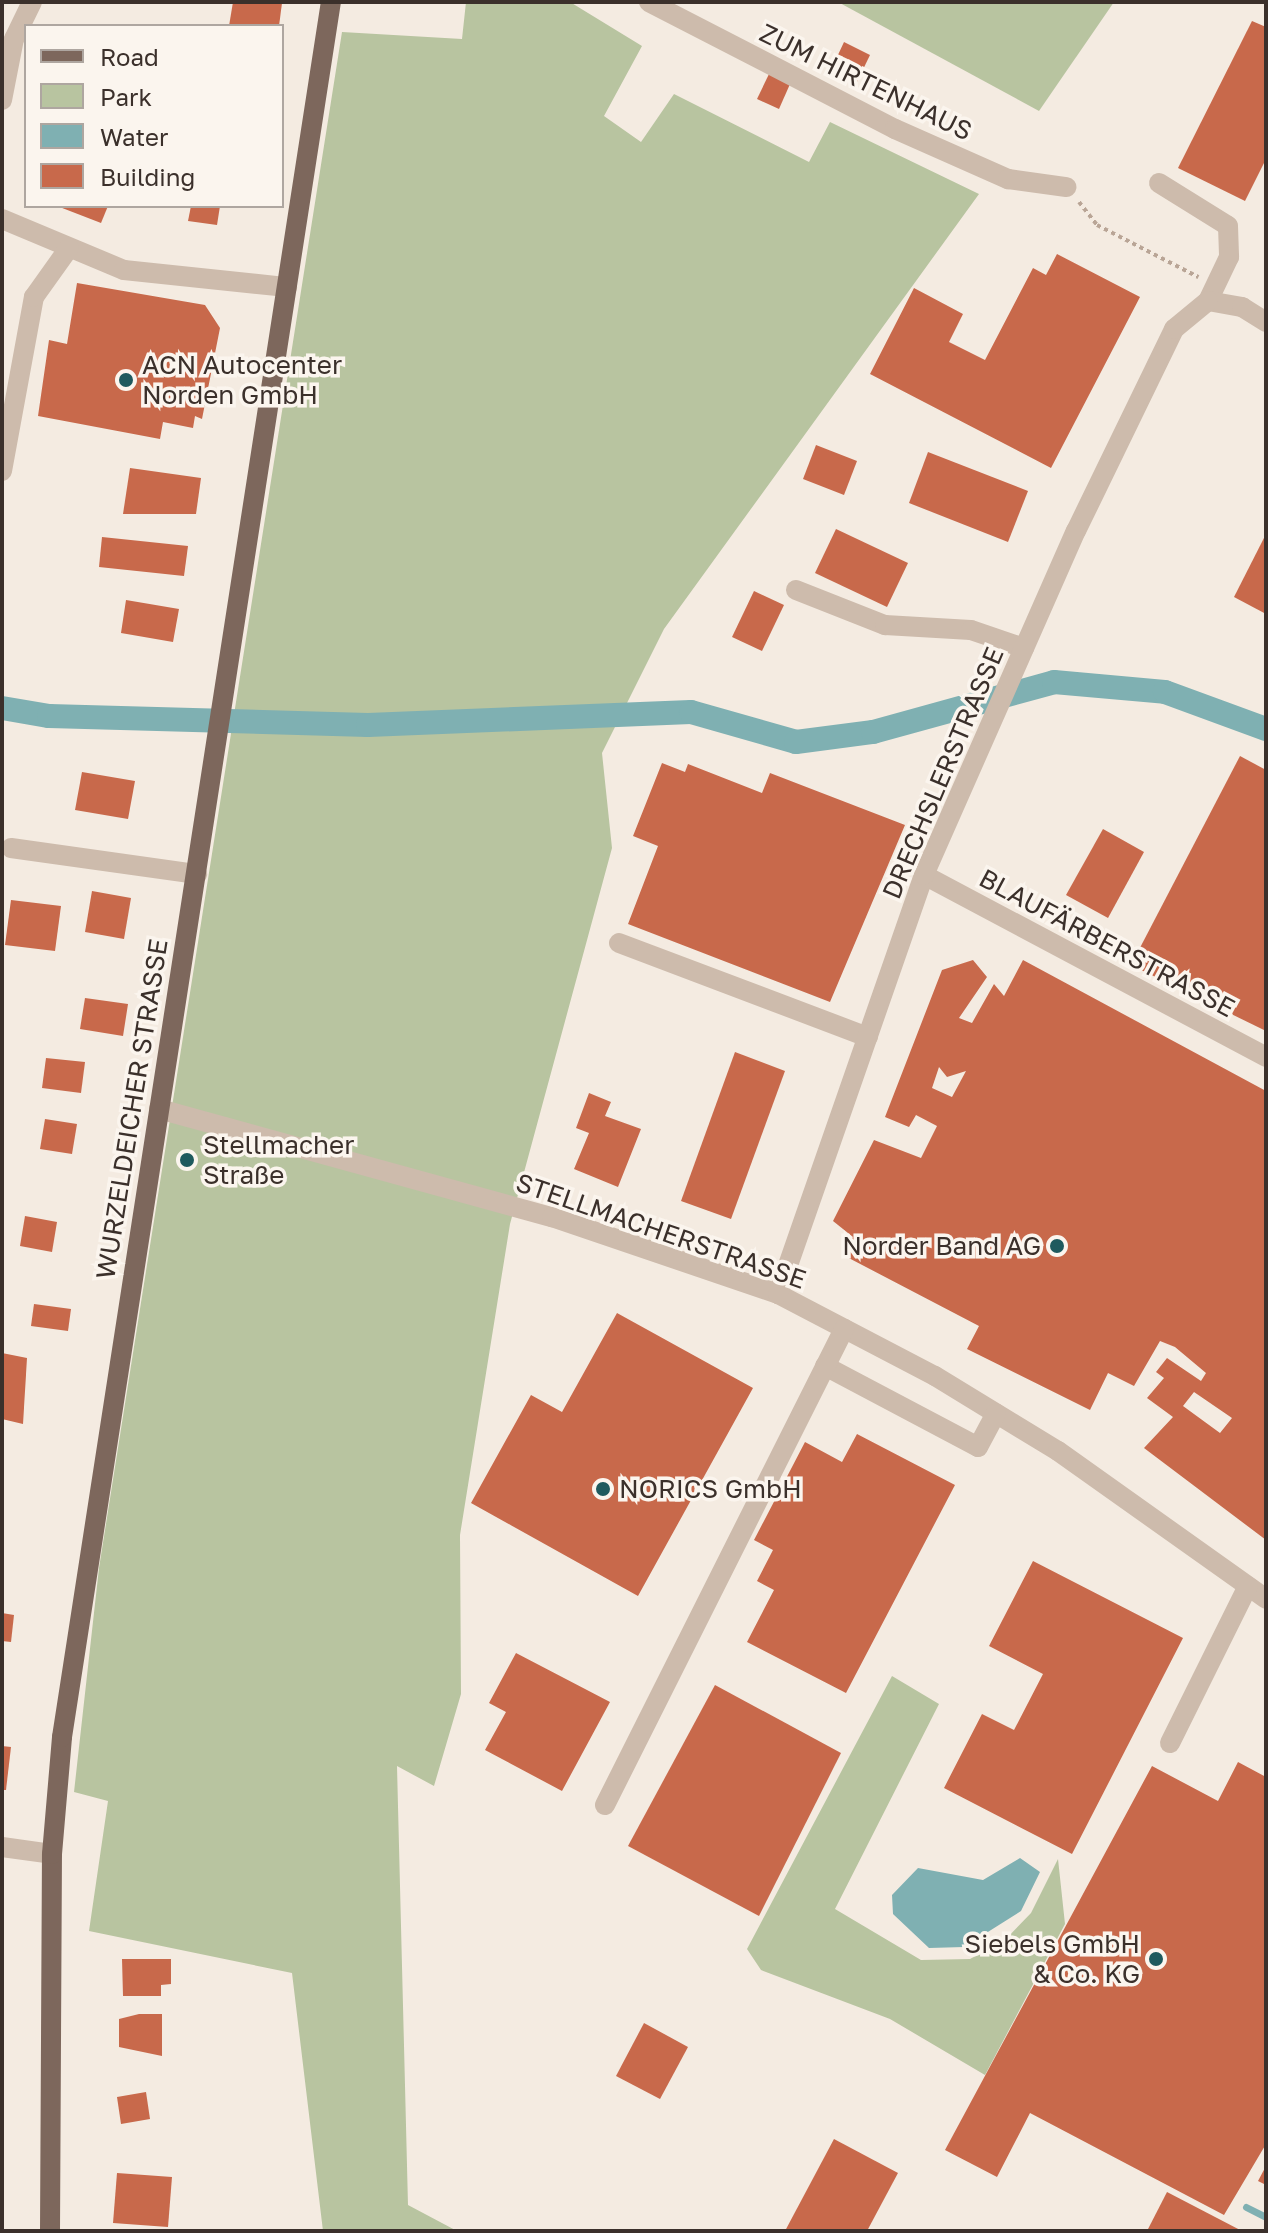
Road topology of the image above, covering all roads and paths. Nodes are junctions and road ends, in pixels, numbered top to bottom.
1 (32, 2) edge
2 (331, 2) edge
3 (649, 2) edge
4 (2, 100) edge
5 (1159, 183) dead end
6 (1066, 187) joint
7 (2, 219) edge
8 (69, 248) junction
9 (287, 287) junction
10 (1208, 301) junction
11 (1266, 322) edge
12 (2, 471) edge
13 (796, 590) dead end
14 (1024, 648) junction
15 (5, 848) edge
16 (197, 874) junction
17 (924, 875) junction
18 (619, 943) dead end
19 (868, 1037) junction
20 (1266, 1057) edge
21 (159, 1109) junction
22 (778, 1294) junction
23 (844, 1329) junction
24 (825, 1366) junction
25 (996, 1413) junction
26 (1248, 1586) junction
27 (1266, 1599) edge
28 (1170, 1743) dead end
29 (605, 1805) dead end
30 (2, 1847) edge
31 (52, 1854) junction
32 (50, 2231) edge

1 - 4 street
2 - 9 main road, WURZELDEICHER STRASSE
3 - 6 street, ZUM HIRTENHAUS
5 - 10 street
6 - 10 path
7 - 8 street
8 - 9 street
8 - 12 street
9 - 16 main road, WURZELDEICHER STRASSE
10 - 11 street
10 - 14 street, DRECHSLERSTRASSE
13 - 14 street
14 - 17 street, DRECHSLERSTRASSE
15 - 16 street
16 - 21 main road, WURZELDEICHER STRASSE
17 - 19 street, DRECHSLERSTRASSE
17 - 20 street, BLAUFÄRBERSTRASSE
18 - 19 street
19 - 22 street, DRECHSLERSTRASSE
21 - 22 street, STELLMACHERSTRASSE
21 - 31 main road, WURZELDEICHER STRASSE
22 - 23 street, STELLMACHERSTRASSE
23 - 24 street
23 - 25 street, STELLMACHERSTRASSE
24 - 25 street
24 - 29 street
25 - 26 street, STELLMACHERSTRASSE
26 - 27 street, STELLMACHERSTRASSE
26 - 28 street
30 - 31 street
31 - 32 main road, WURZELDEICHER STRASSE

